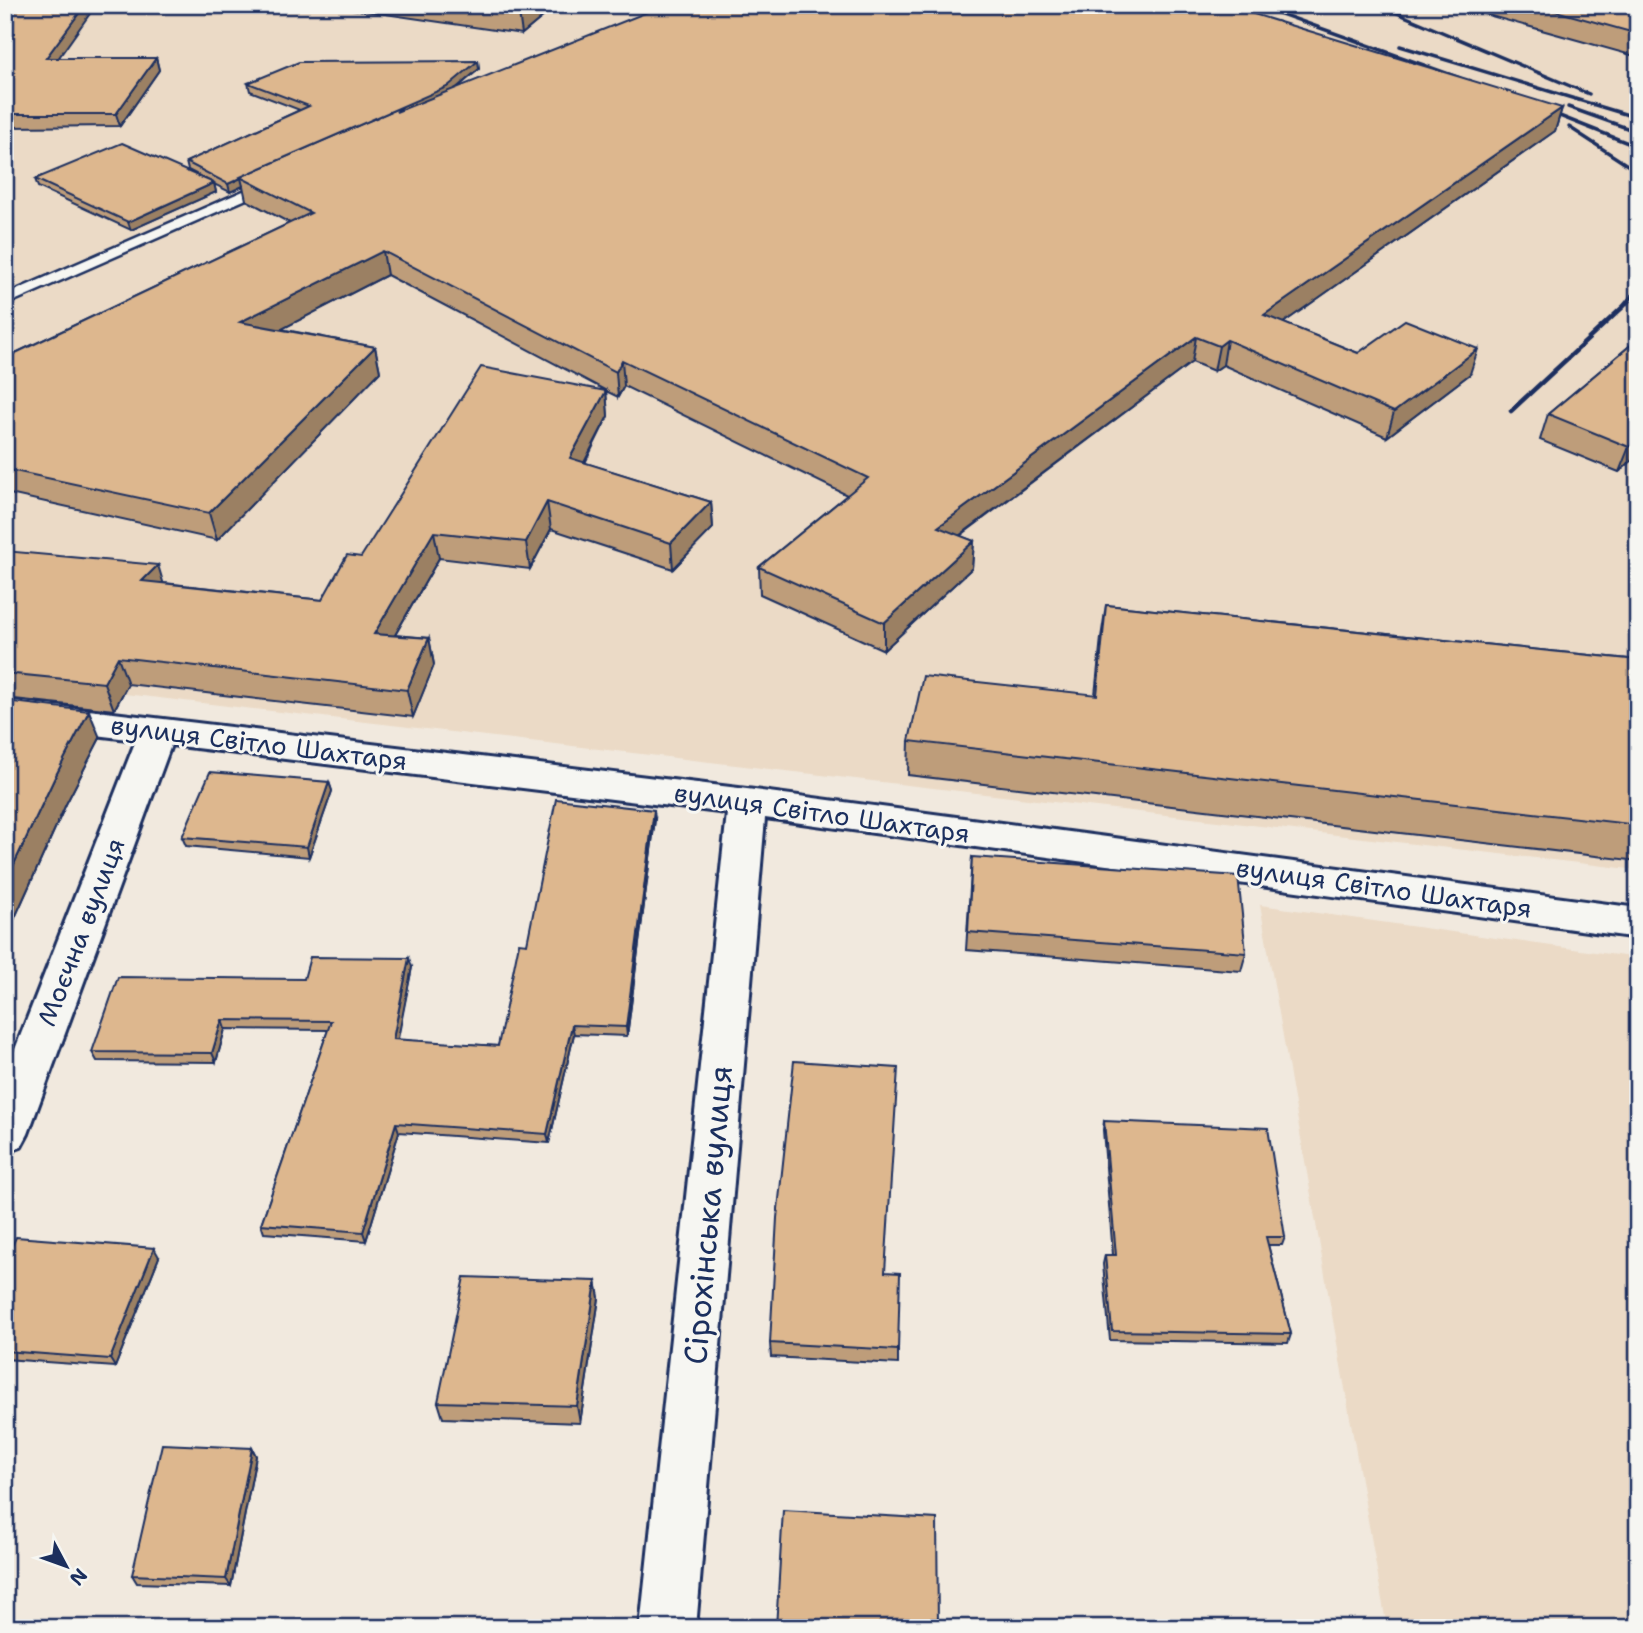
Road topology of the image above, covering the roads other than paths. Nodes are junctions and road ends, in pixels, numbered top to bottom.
1 (283, 177) edge
2 (5, 302) edge
3 (5, 712) edge
4 (158, 731) junction
5 (747, 802) junction
6 (1638, 923) edge
7 (5, 1134) edge
8 (668, 1628) edge

1 - 2 lane
3 - 4 street, вулиця Світло Шахтаря
4 - 5 street, вулиця Світло Шахтаря
4 - 7 street, Моєчна вулиця
5 - 6 street, вулиця Світло Шахтаря
5 - 8 street, Сірохінська вулиця

